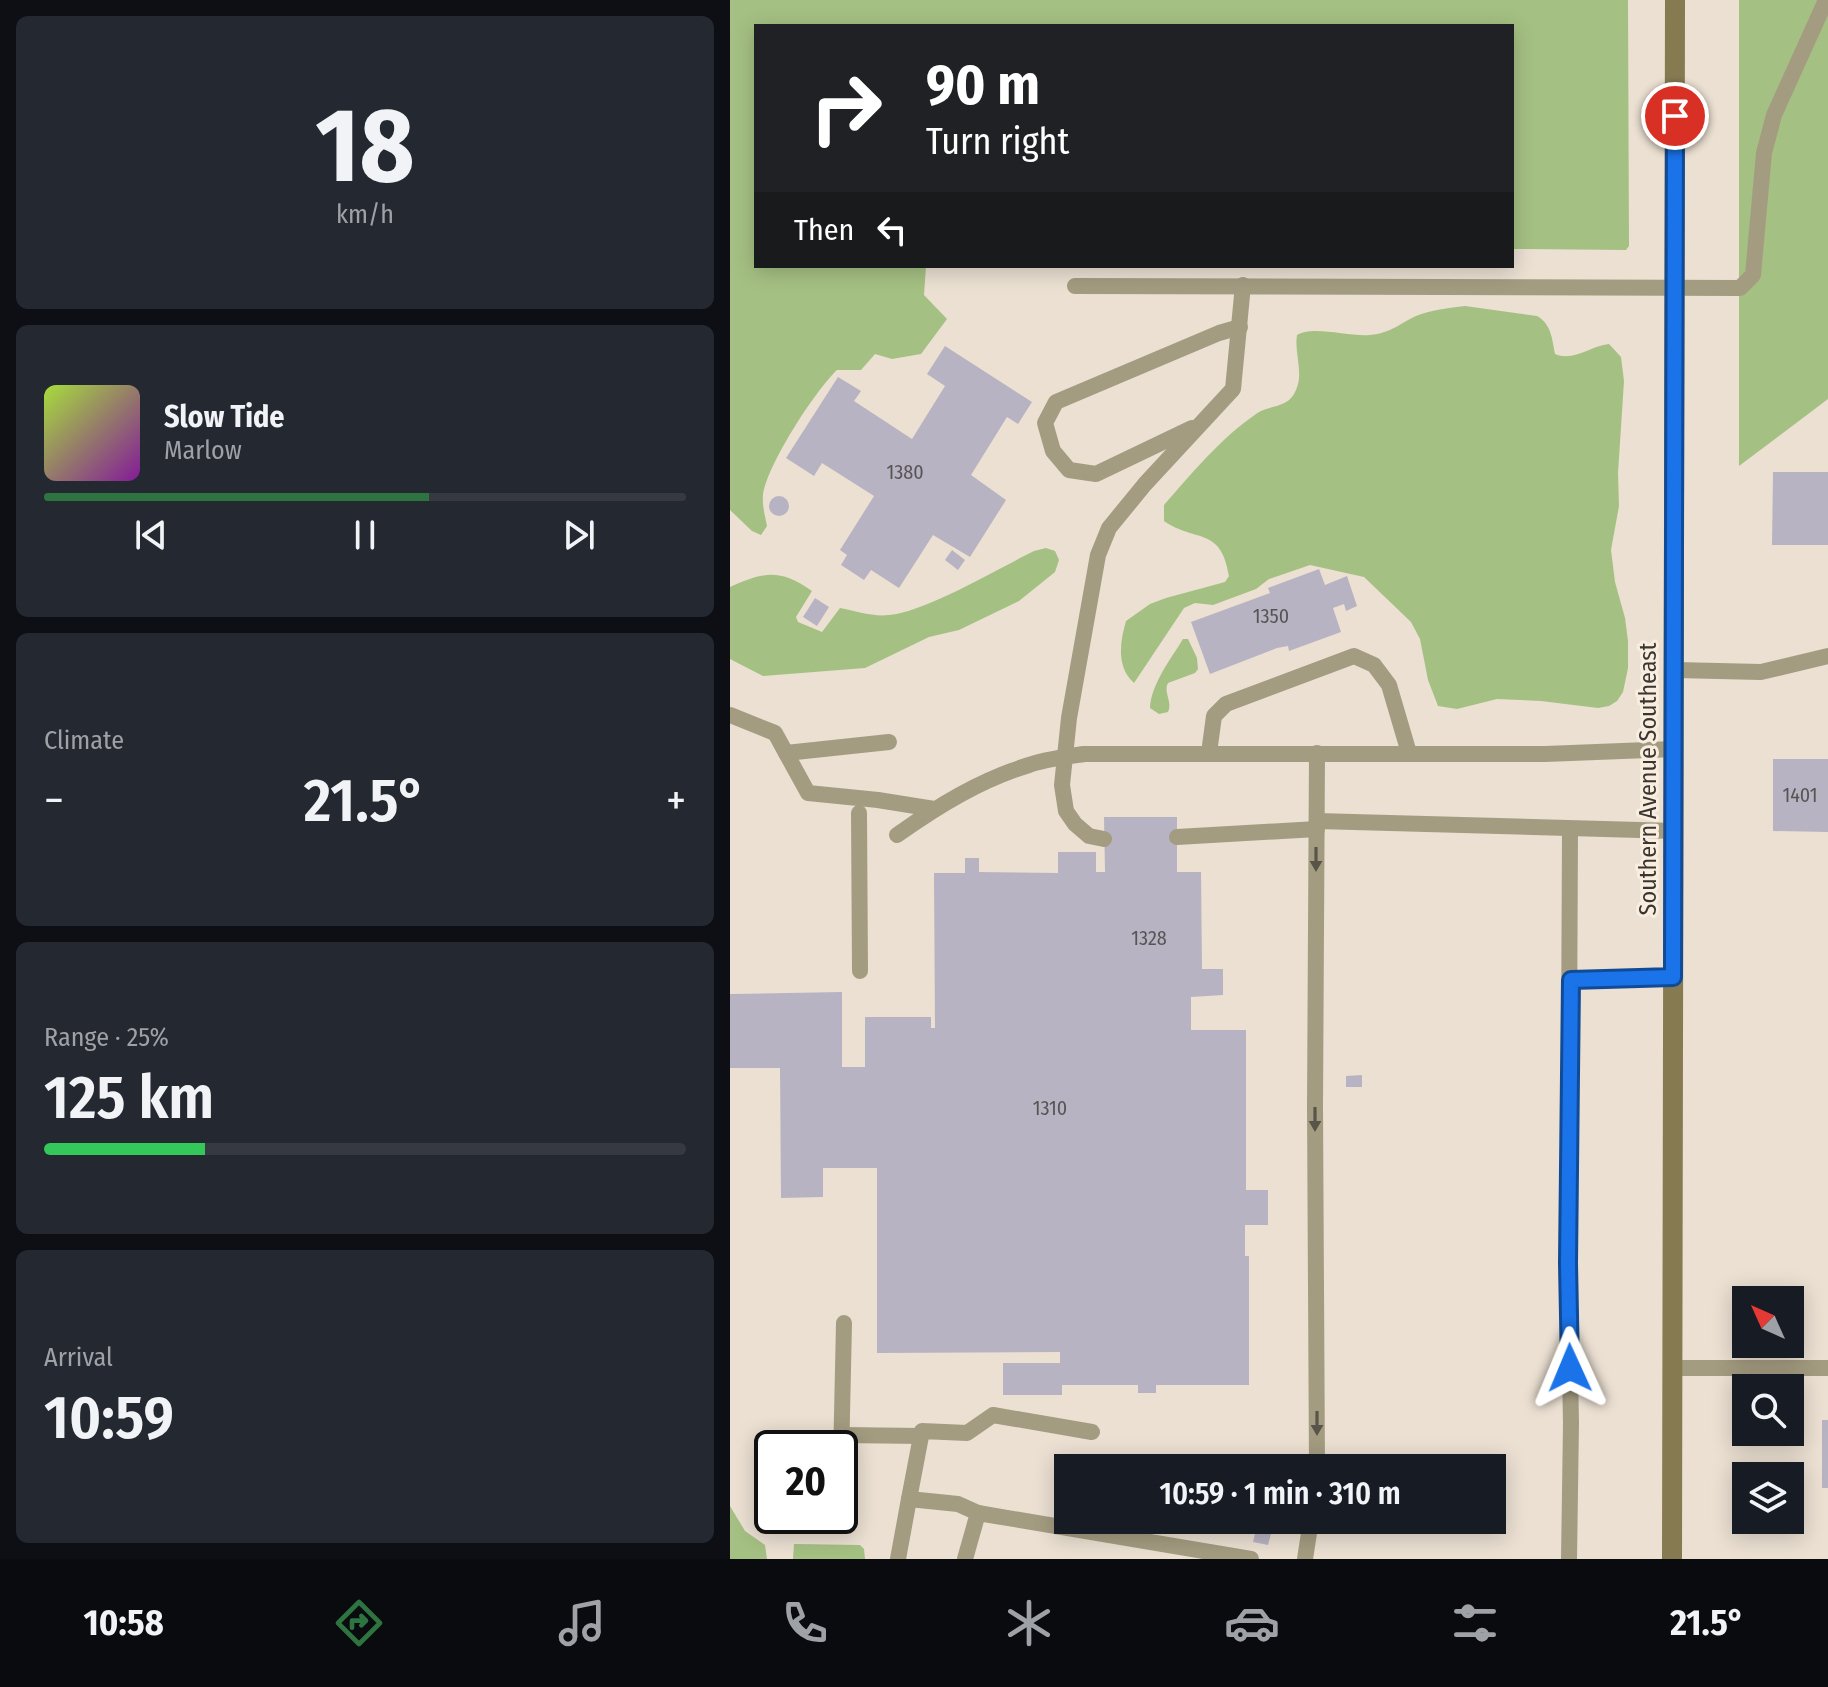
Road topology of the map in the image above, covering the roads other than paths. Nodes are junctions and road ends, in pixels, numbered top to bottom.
1 (1675, 0) edge
2 (1826, 0) edge
3 (1243, 285) junction
4 (1075, 286) dead end
5 (1676, 290) junction
6 (1240, 327) junction
7 (1201, 424) junction
8 (1828, 656) edge
9 (1675, 670) junction
10 (730, 715) edge
11 (889, 742) dead end
12 (1674, 749) junction
13 (786, 753) junction
14 (1209, 753) junction
15 (1317, 753) junction
16 (1409, 753) junction
17 (1065, 757) junction
18 (934, 809) junction
19 (859, 813) dead end
20 (1317, 825) junction
21 (1570, 830) junction
22 (1675, 831) junction
23 (897, 835) dead end
24 (1177, 837) dead end
25 (1104, 839) dead end
26 (860, 971) dead end
27 (1673, 977) junction
28 (1571, 980) junction
29 (844, 1323) dead end
30 (1673, 1368) junction
31 (1828, 1368) edge
32 (843, 1430) edge
33 (1092, 1432) dead end
34 (858, 1435) edge
35 (921, 1436) junction
36 (1317, 1454) edge
37 (909, 1499) junction
38 (978, 1513) junction
39 (1309, 1534) edge
40 (1227, 1557) edge
41 (898, 1559) edge
42 (965, 1559) edge
43 (1251, 1559) edge
44 (1305, 1559) edge
45 (1569, 1559) edge
46 (1672, 1559) edge

1 - 5 main road, Southern Avenue Southeast
2 - 5 lane
3 - 4 lane
3 - 5 lane
3 - 6 lane
5 - 9 main road, Southern Avenue Southeast
6 - 7 lane
6 - 7 lane
7 - 17 lane
8 - 9 lane
9 - 12 main road, Southern Avenue Southeast
10 - 13 lane
11 - 13 lane
12 - 16 lane
12 - 22 main road, Southern Avenue Southeast
13 - 18 lane
14 - 15 lane
14 - 16 lane
14 - 17 lane
15 - 16 lane
15 - 20 lane
17 - 18 lane
17 - 25 lane
18 - 23 lane
19 - 26 lane
20 - 21 lane
20 - 24 lane
20 -> 36 lane
21 - 22 lane
21 - 28 lane
22 - 27 main road, Southern Avenue Southeast
27 - 28 lane
27 - 30 main road, Southern Avenue Southeast
28 - 45 lane
29 - 32 lane
30 - 31 lane
30 - 46 main road, Southern Avenue Southeast
33 - 35 lane
34 - 35 lane
35 - 37 lane
37 - 38 lane
37 - 41 lane
38 - 40 lane
38 - 42 lane
39 - 44 lane
40 - 43 lane

